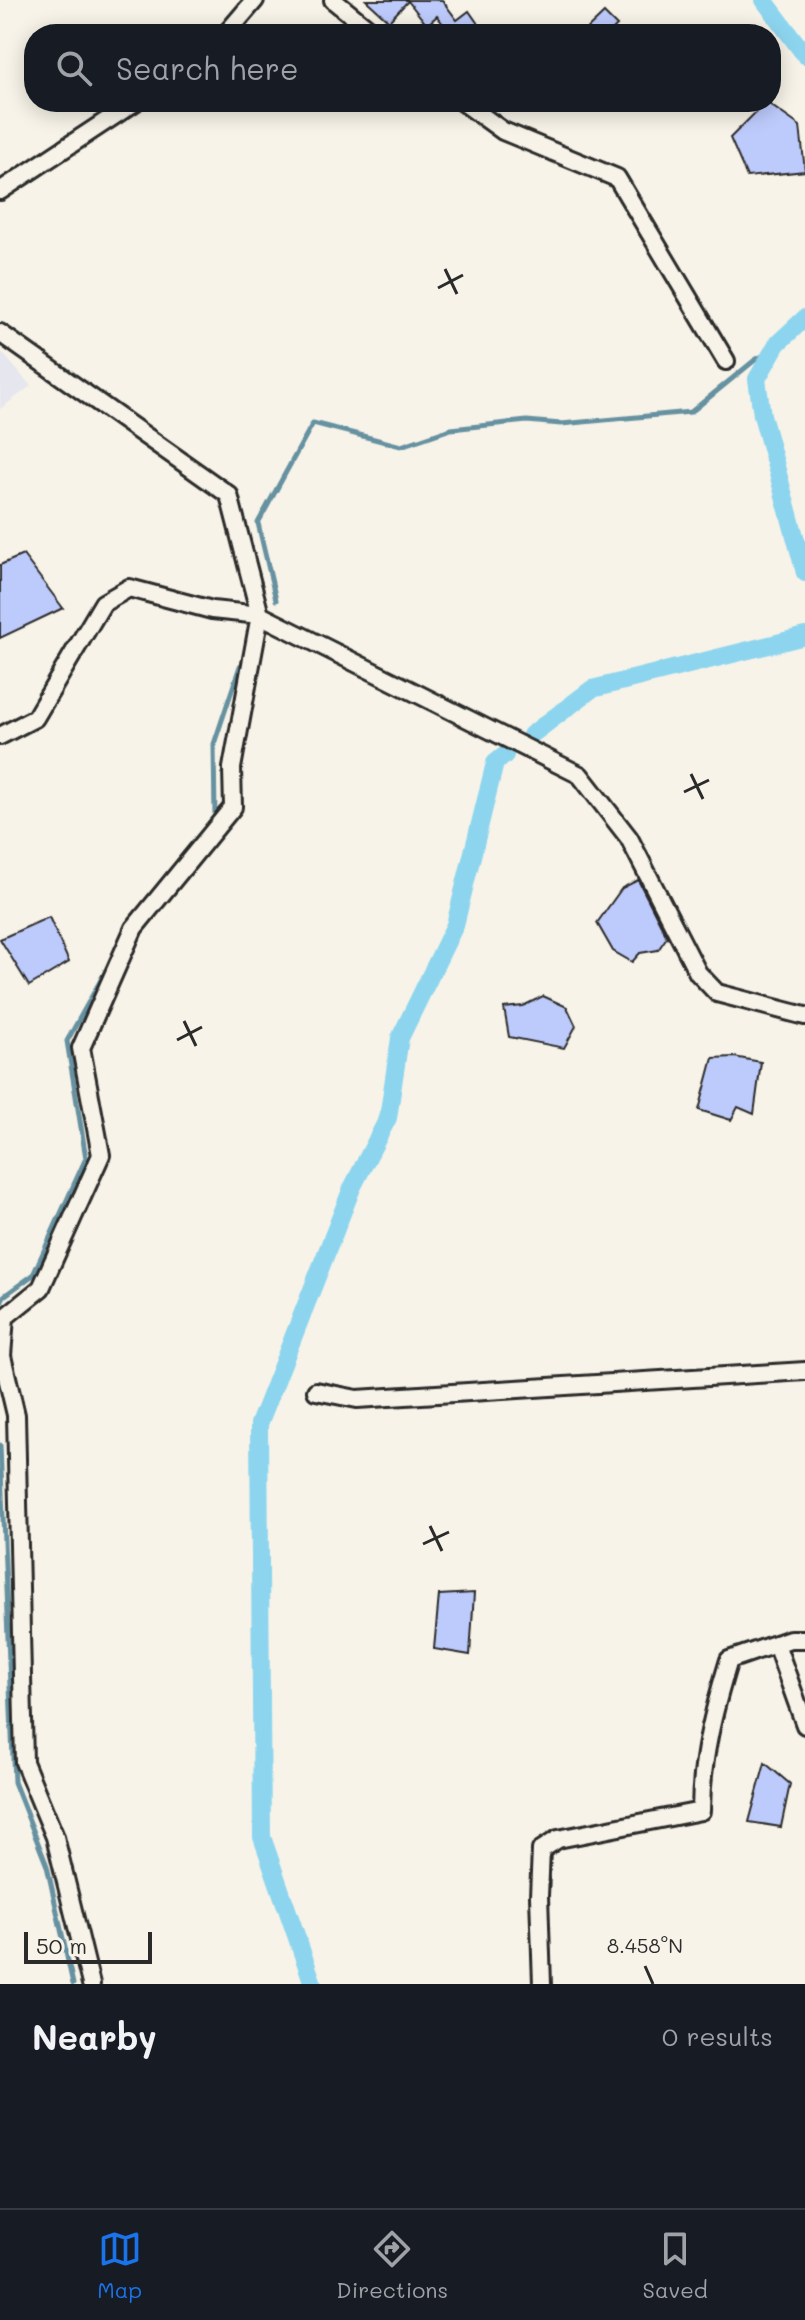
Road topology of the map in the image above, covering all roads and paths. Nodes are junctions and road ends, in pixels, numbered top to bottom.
1 (255, 0) edge
2 (333, 0) edge
3 (235, 24) edge
4 (363, 24) edge
5 (120, 112) edge
6 (477, 112) edge
7 (0, 191) edge
8 (0, 333) edge
9 (726, 361) dead end
10 (260, 615) junction
11 (0, 736) edge
12 (805, 1016) edge
13 (805, 1371) edge
14 (316, 1391) dead end
15 (805, 1639) edge
16 (776, 1644) junction
17 (805, 1725) edge
18 (91, 1984) edge
19 (542, 1984) edge

1 - 3 street
2 - 4 street
5 - 7 street
6 - 9 street
8 - 10 street
10 - 11 street
10 - 12 street
10 - 18 street
13 - 14 street
15 - 16 street
16 - 17 street
16 - 19 street

